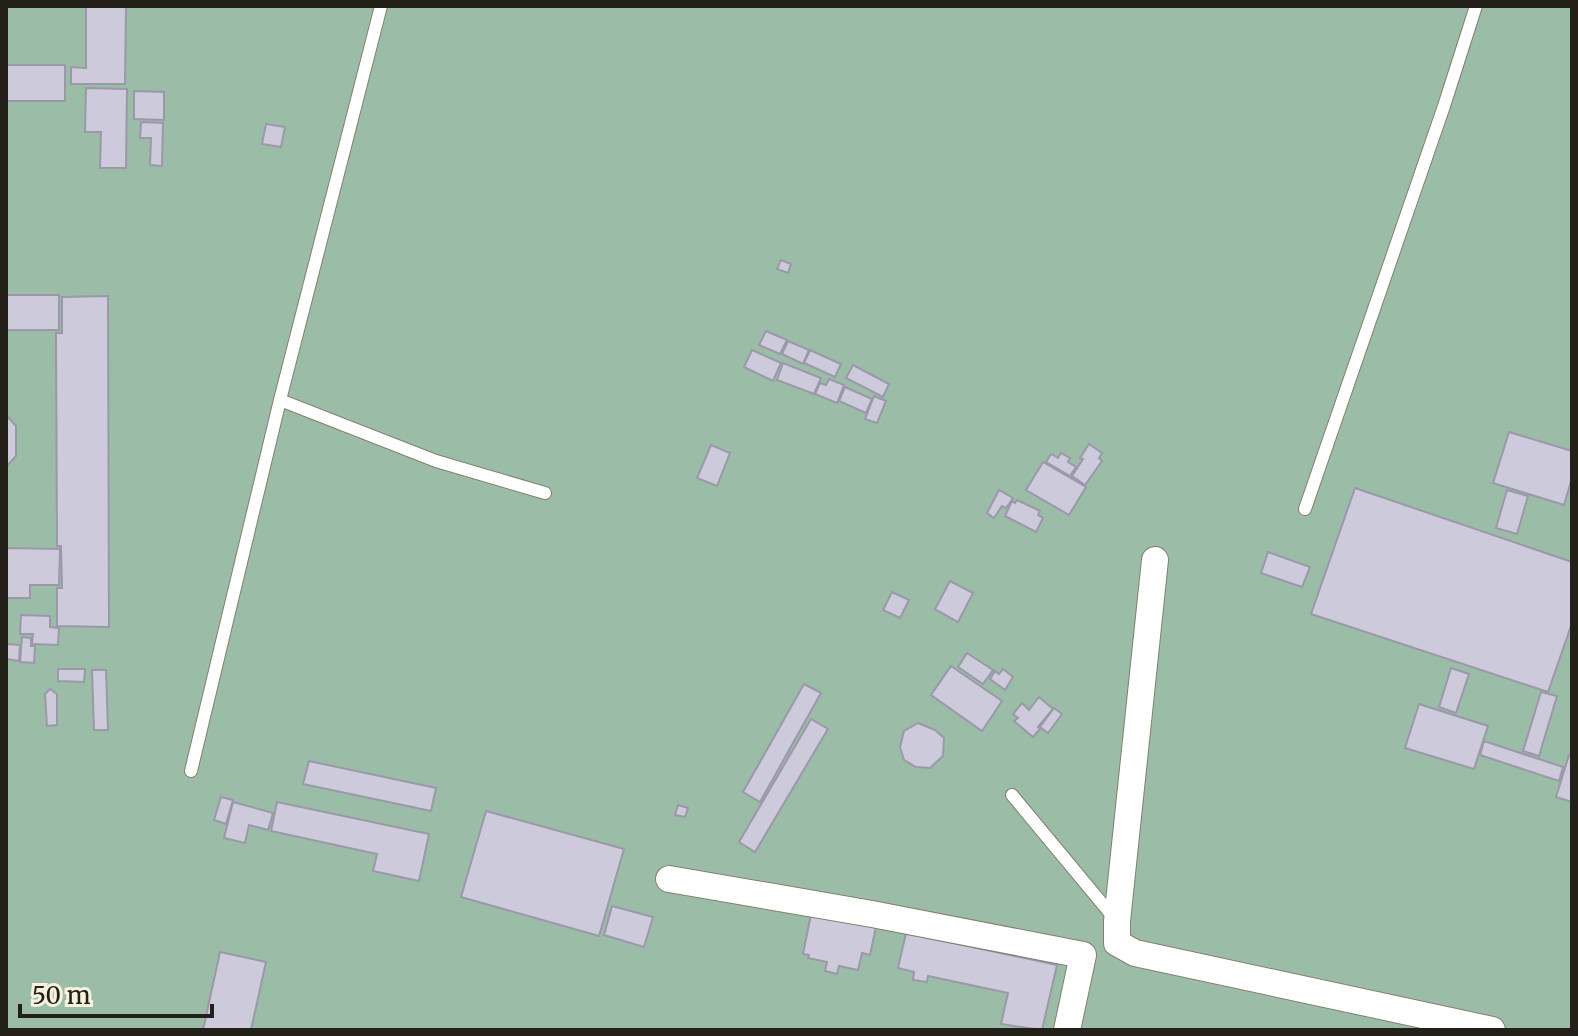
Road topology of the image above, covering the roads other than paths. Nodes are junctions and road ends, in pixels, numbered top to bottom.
1 (381, 6) edge
2 (1476, 6) edge
3 (280, 400) junction
4 (545, 493) dead end
5 (1305, 509) dead end
6 (1155, 560) dead end
7 (191, 771) dead end
8 (1012, 795) dead end
9 (669, 879) dead end
10 (1117, 921) junction
11 (1067, 1030) edge
12 (1492, 1030) edge

1 - 3 lane
2 - 5 lane
3 - 4 lane
3 - 7 lane
6 - 10 street
8 - 10 lane
9 - 11 street
10 - 12 street

